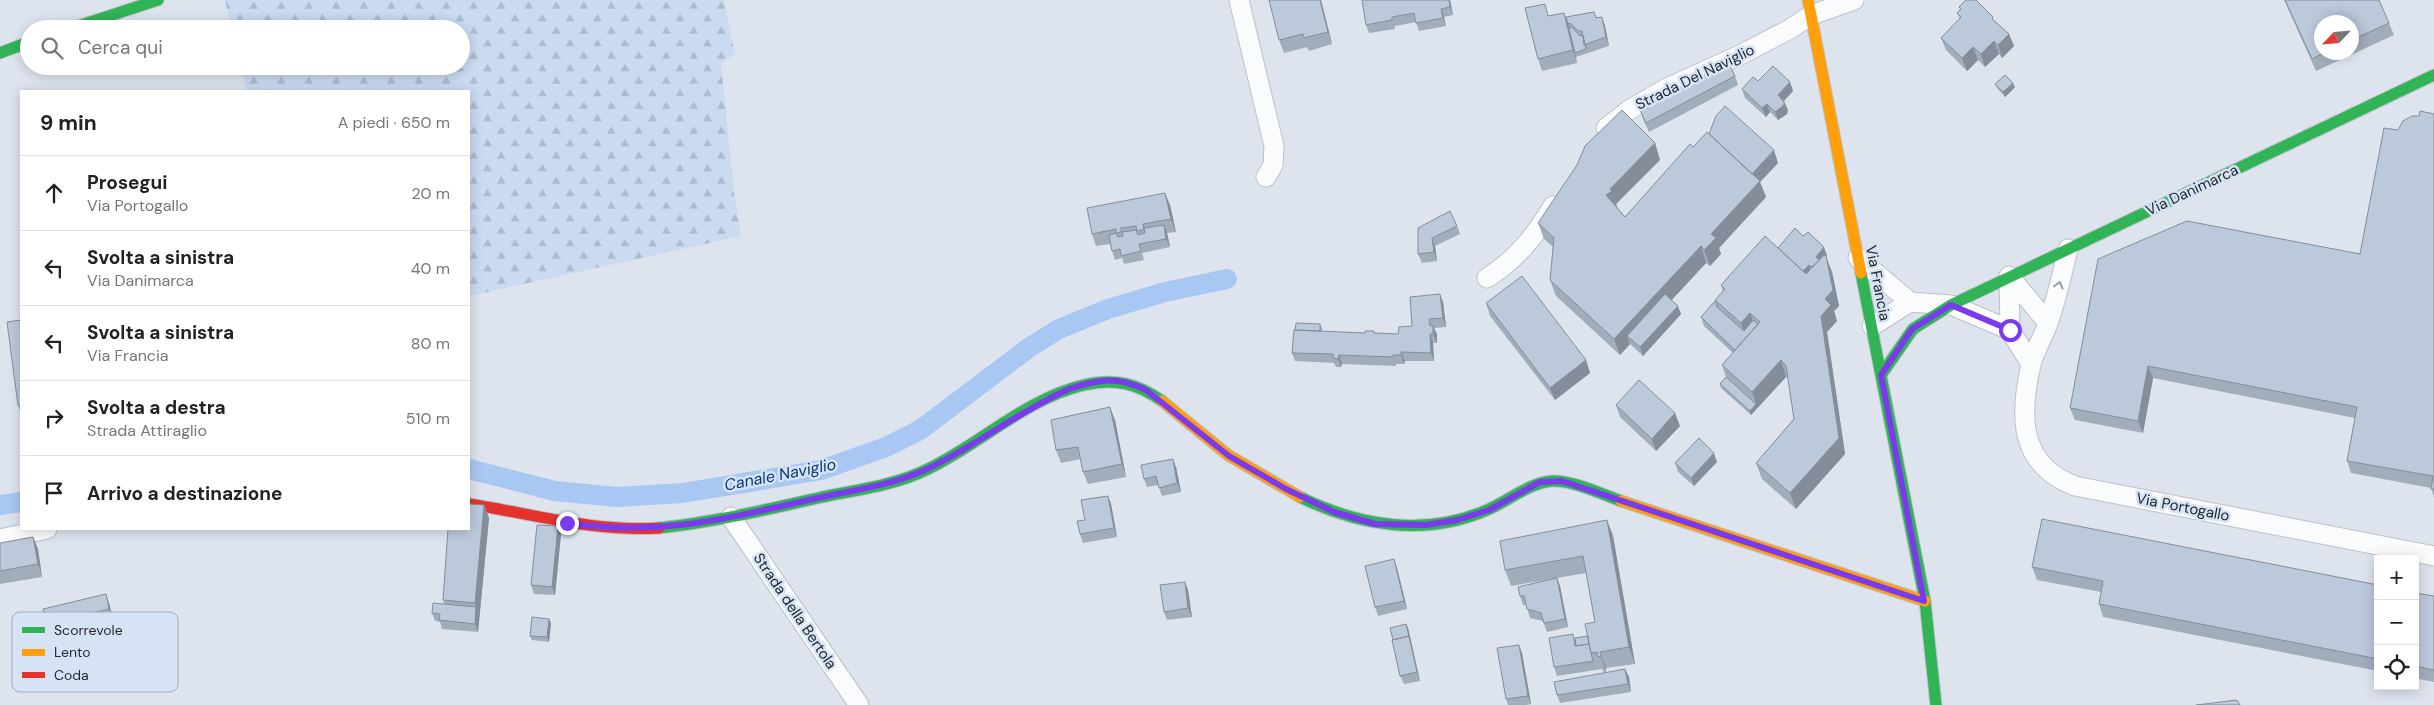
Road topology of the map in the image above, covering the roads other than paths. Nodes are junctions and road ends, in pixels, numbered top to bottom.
1 (158, 0) edge
2 (1239, 0) edge
3 (1854, 0) edge
4 (1809, 8) edge
5 (97, 20) edge
6 (20, 45) edge
7 (0, 53) edge
8 (2434, 75) edge
9 (1595, 139) edge
10 (1266, 177) dead end
11 (1561, 192) edge
12 (2068, 249) junction
13 (1858, 258) junction
14 (2009, 276) junction
15 (1487, 278) dead end
16 (1910, 302) junction
17 (1951, 305) junction
18 (2048, 323) junction
19 (1872, 326) junction
20 (1912, 329) junction
21 (2010, 330) junction
22 (2031, 364) junction
23 (1881, 375) junction
24 (470, 504) edge
25 (731, 518) junction
26 (42, 530) edge
27 (0, 539) edge
28 (2434, 556) edge
29 (1924, 601) junction
30 (859, 705) edge
31 (1936, 705) edge

1 - 5 street
2 - 10 street
3 - 4 street, Strada Del Naviglio
4 - 9 street, Strada Del Naviglio
4 - 13 street, Via Francia
6 - 7 street
8 - 12 street, Via Danimarca
11 - 15 street
12 - 14 street, Via Danimarca
18 -> 12 street, Via Portogallo
13 - 16 street
13 - 19 street, Via Francia
14 - 17 street, Via Danimarca
14 - 18 street
14 - 21 street
16 - 17 street
16 - 19 street
17 - 20 street, Via Danimarca
17 - 21 street
18 - 22 street, Via Portogallo
19 - 20 street
19 - 23 street, Via Francia
20 - 23 street, Via Danimarca
21 - 22 street
22 - 28 street, Via Portogallo
23 - 29 street, Via Francia
24 - 25 street
25 - 29 street
25 - 30 street, Strada della Bertola
26 - 27 street
29 - 31 street, Via Francia

